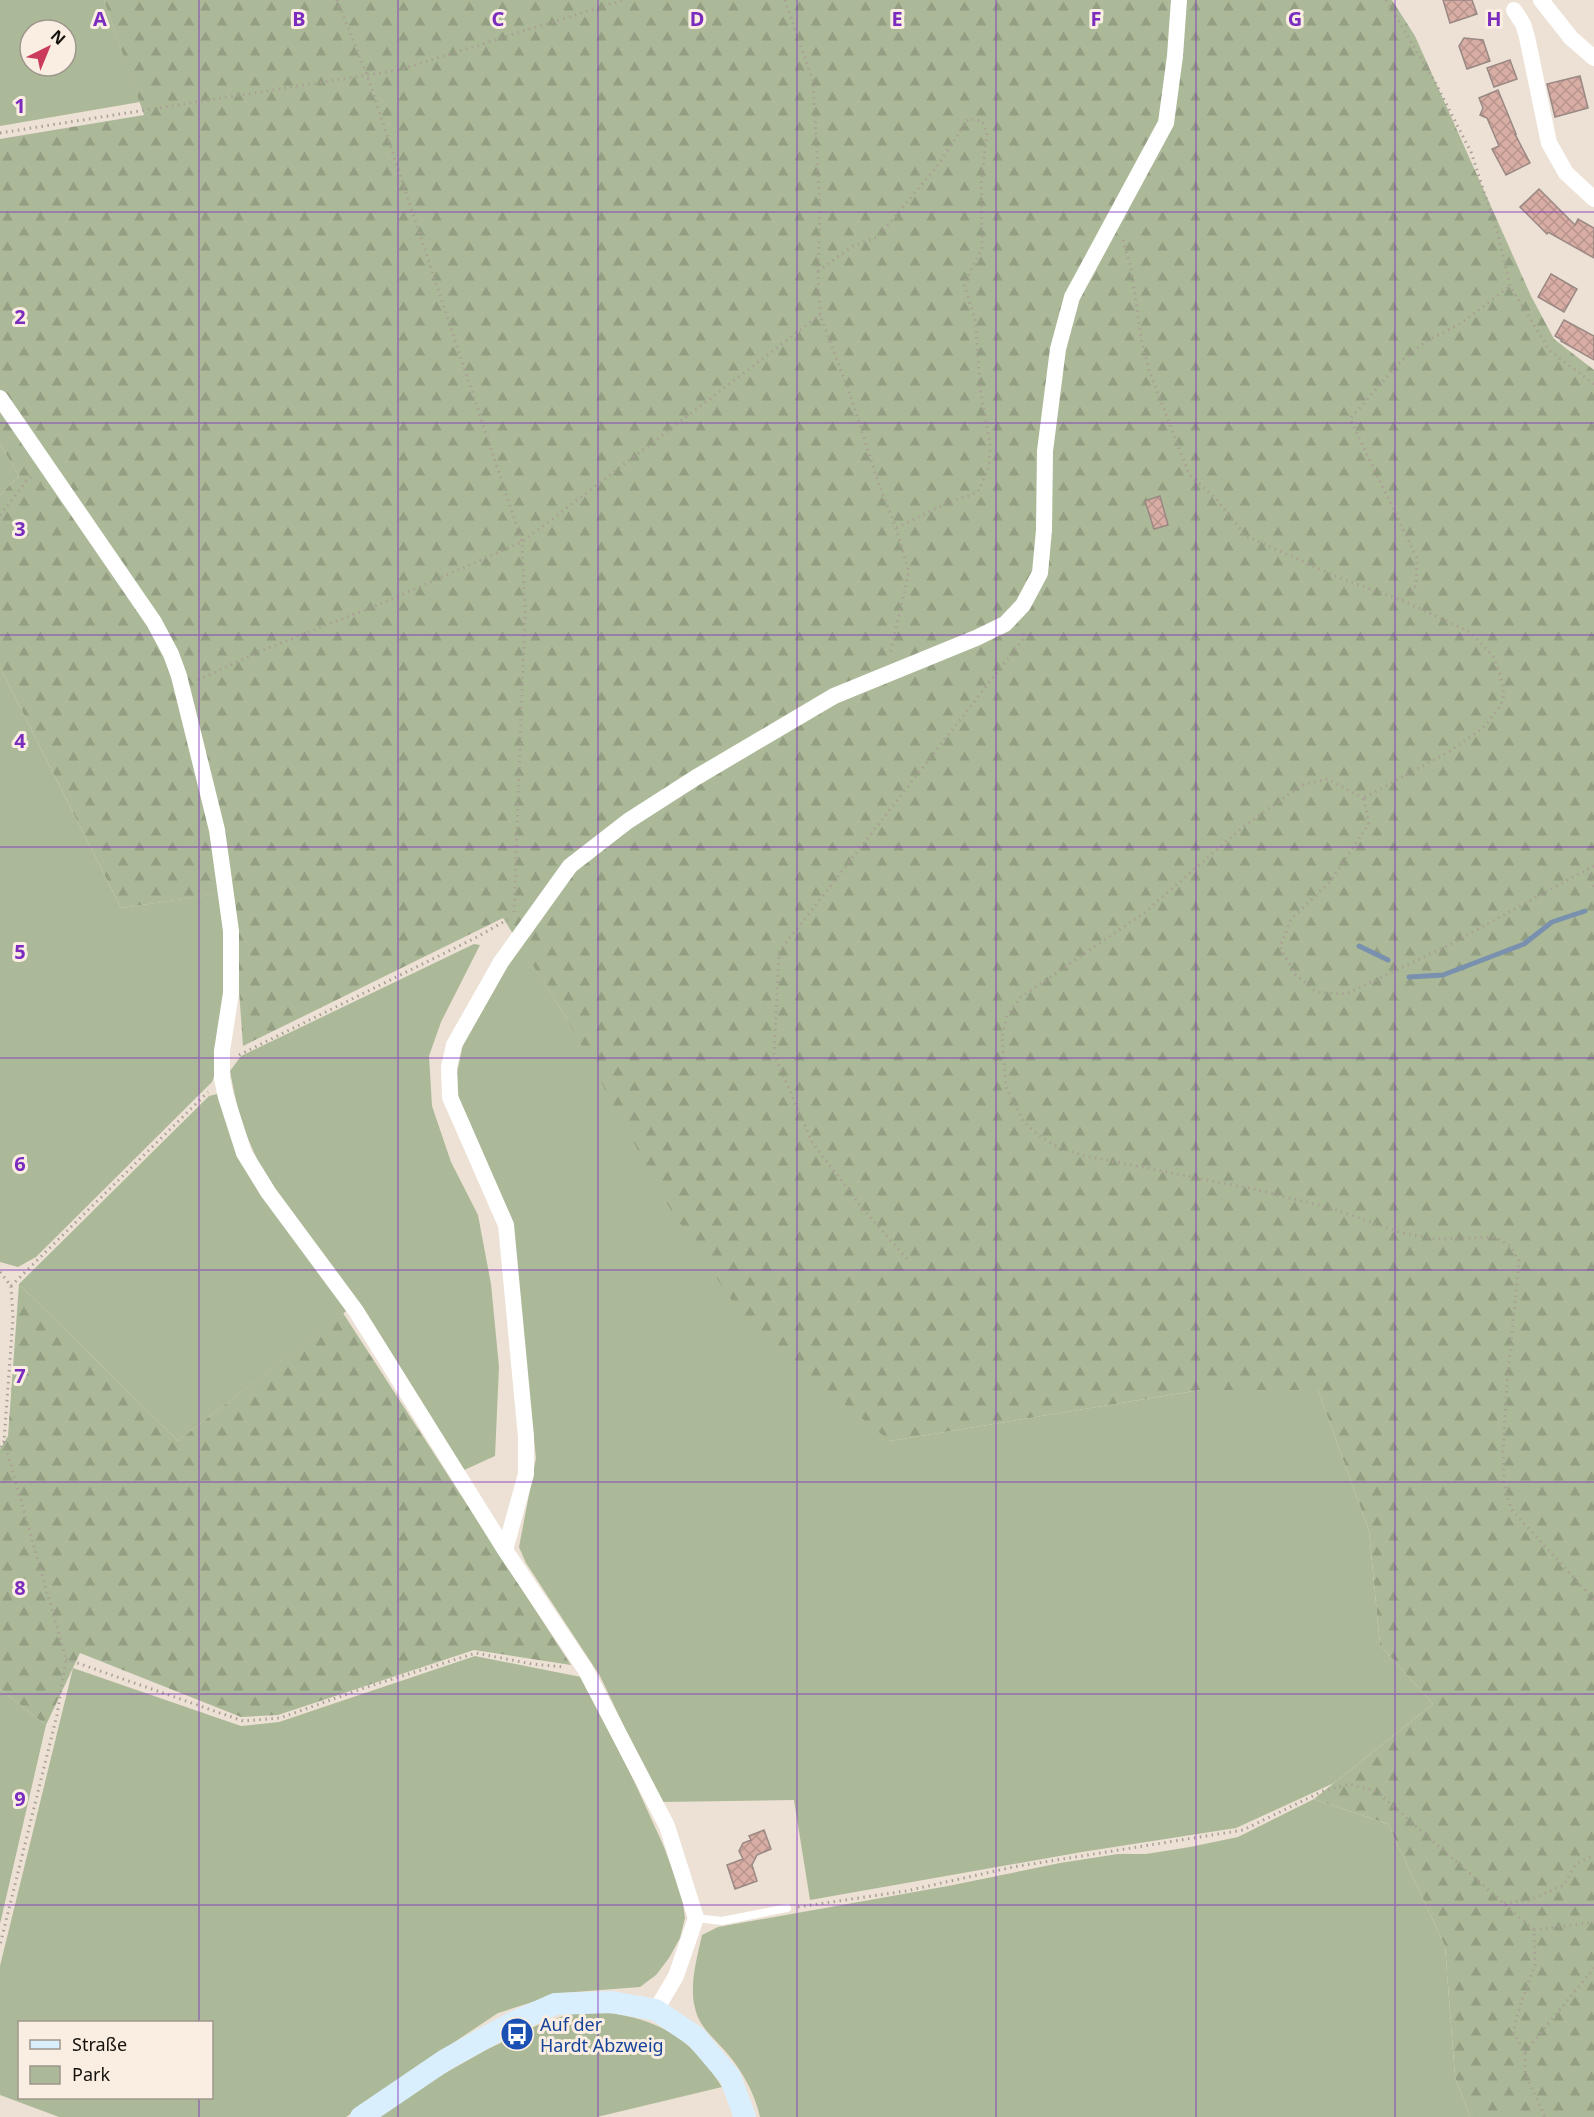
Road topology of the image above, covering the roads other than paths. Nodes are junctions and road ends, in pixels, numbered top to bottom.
1 (1179, 0) edge
2 (1540, 0) edge
3 (1514, 10) dead end
4 (1594, 58) edge
5 (1594, 199) edge
6 (0, 398) edge
7 (505, 1550) junction
8 (787, 1908) road end
9 (696, 1918) junction
10 (656, 2010) junction
11 (361, 2117) edge
12 (745, 2117) edge

1 - 7 street
2 - 4 street
3 - 5 street
6 - 7 street
7 - 9 street
8 - 9 lane
9 - 10 street
10 - 11 street
10 - 12 street

